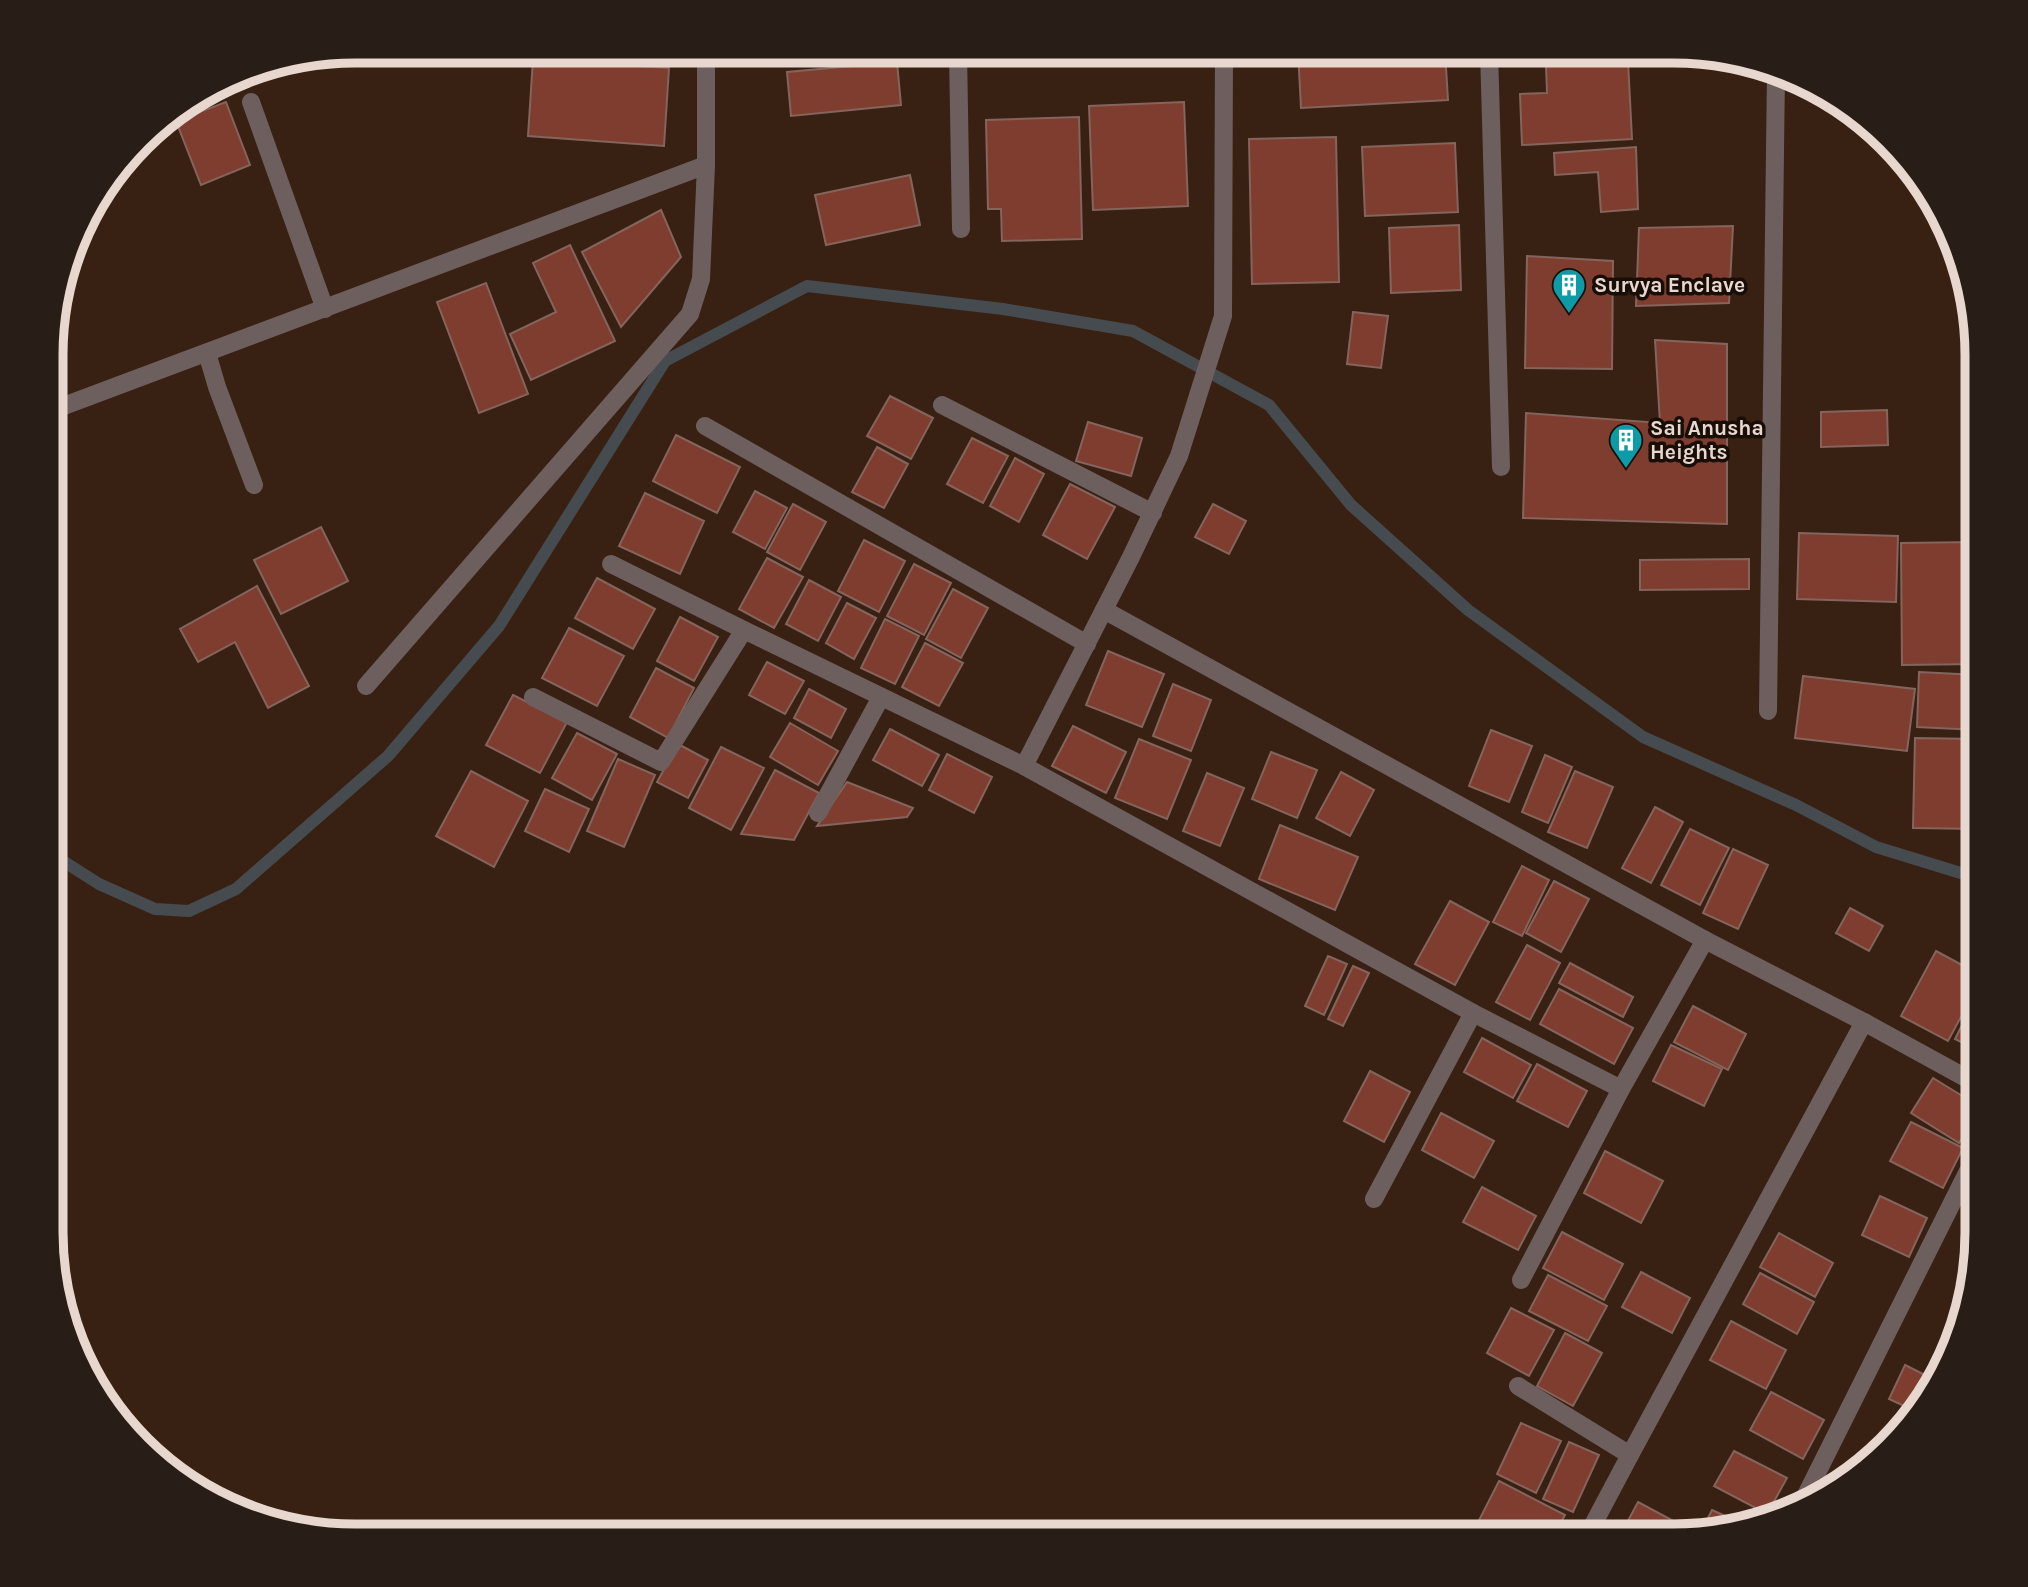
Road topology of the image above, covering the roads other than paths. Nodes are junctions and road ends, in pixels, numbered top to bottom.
1 (706, 63) edge
2 (958, 63) edge
3 (1224, 63) edge
4 (1489, 63) edge
5 (1776, 82) edge
6 (251, 102) dead end
7 (706, 165) junction
8 (961, 229) dead end
9 (325, 309) junction
10 (207, 353) junction
11 (942, 405) dead end
12 (63, 406) edge
13 (705, 426) dead end
14 (1501, 467) dead end
15 (254, 485) dead end
16 (1153, 513) junction
17 (611, 564) dead end
18 (1104, 610) junction
19 (744, 630) junction
20 (1087, 644) junction
21 (366, 686) dead end
22 (533, 697) dead end
23 (881, 697) junction
24 (1768, 711) dead end
25 (1024, 766) junction
26 (818, 813) dead end
27 (1705, 940) junction
28 (1473, 1013) junction
29 (1864, 1022) junction
30 (1965, 1077) edge
31 (1621, 1089) junction
32 (1965, 1177) edge
33 (1374, 1199) dead end
34 (1521, 1280) dead end
35 (1518, 1386) dead end
36 (1630, 1455) junction
37 (1808, 1491) edge
38 (1593, 1524) edge

1 - 7 street
2 - 8 street
3 - 16 street
4 - 14 street
5 - 24 street
6 - 9 street
7 - 9 street
7 - 21 street
9 - 10 street
10 - 12 street
10 - 15 street
11 - 16 street
13 - 20 street
16 - 18 street
17 - 19 street
18 - 20 street
18 - 27 street
19 - 22 street
19 - 23 street
20 - 25 street
23 - 25 street
23 - 26 street
25 - 28 street
27 - 29 street
27 - 31 street
28 - 31 street
28 - 33 street
29 - 30 street
29 - 36 street
31 - 34 street
32 - 37 street
35 - 36 street
36 - 38 street

